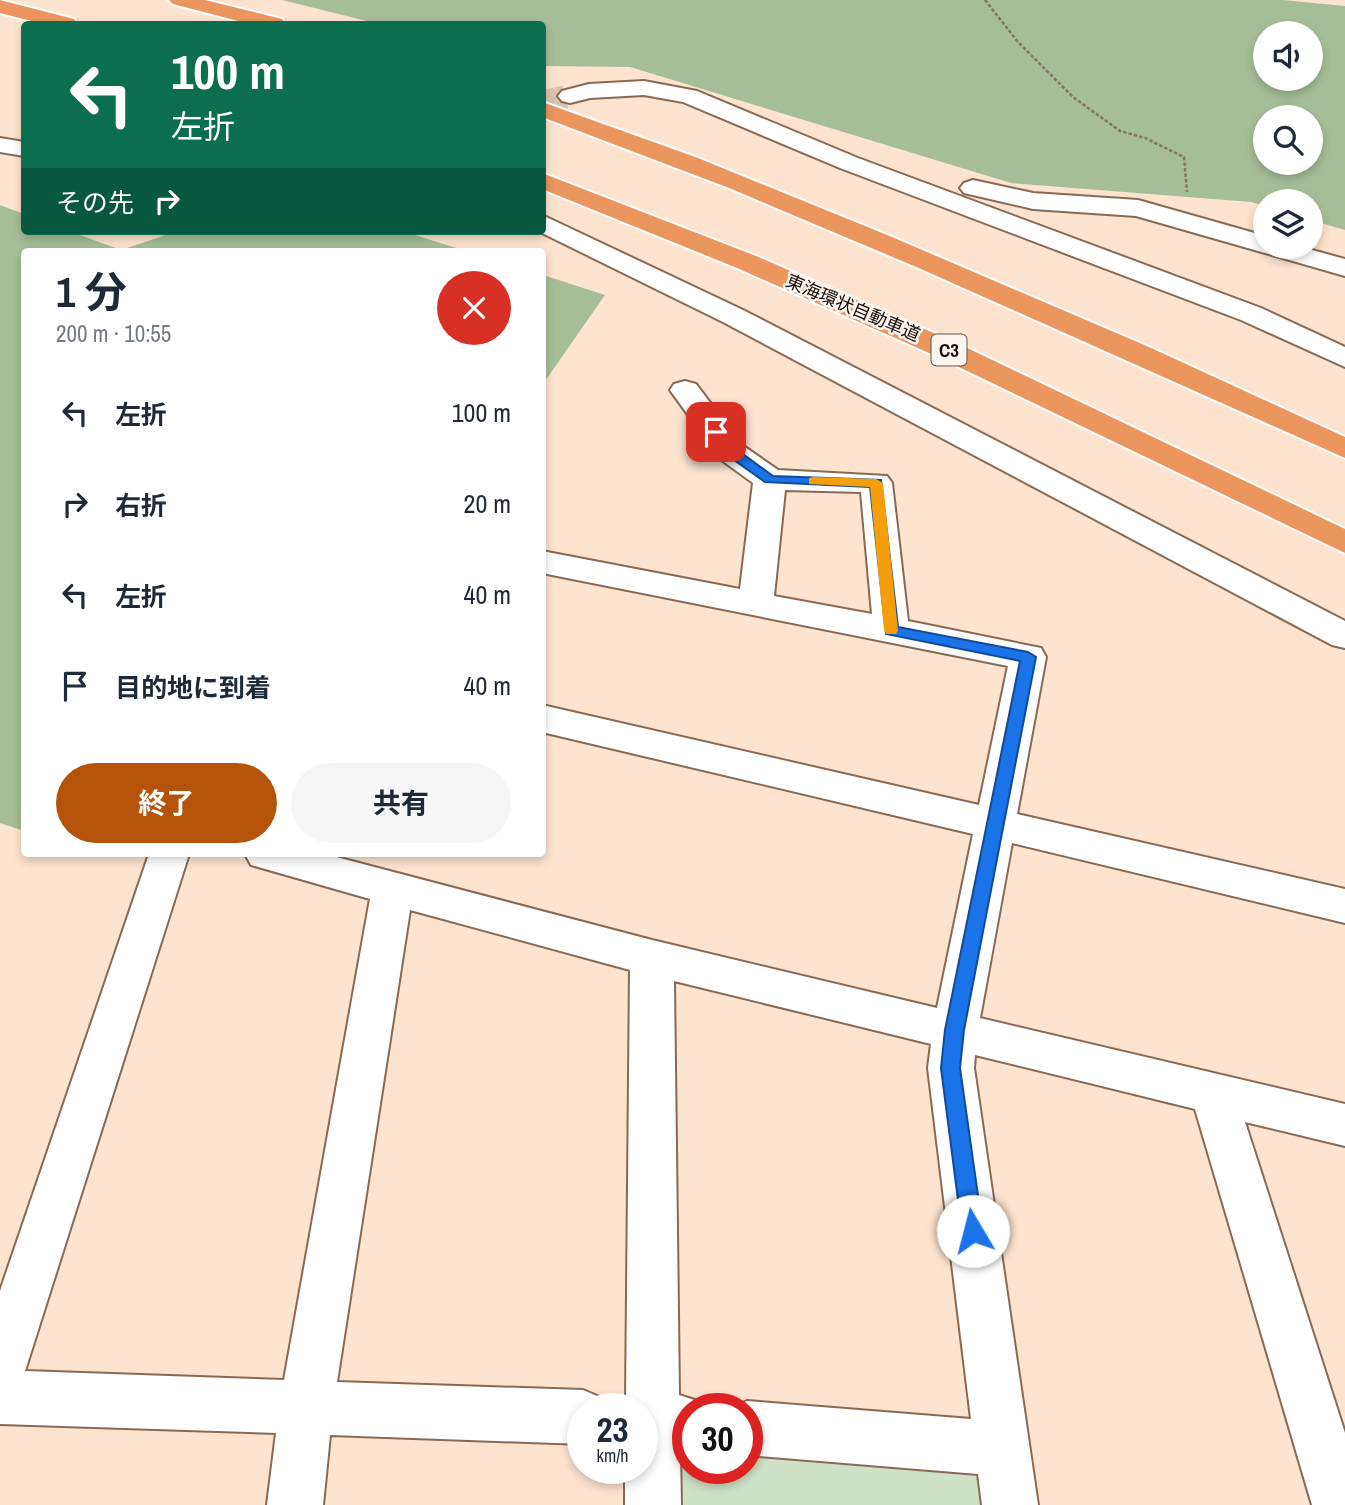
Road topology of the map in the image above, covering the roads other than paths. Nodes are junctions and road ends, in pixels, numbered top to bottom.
1 (180, 0) edge
2 (0, 6) edge
3 (55, 21) edge
4 (262, 21) edge
5 (570, 96) tunnel mouth
6 (546, 111) tunnel mouth
7 (0, 145) edge
8 (21, 148) edge
9 (849, 163) junction
10 (546, 182) edge
11 (546, 225) edge
12 (1253, 241) edge
13 (1314, 259) edge
14 (1345, 268) edge
15 (1345, 358) edge
16 (685, 390) dead end
17 (1345, 449) edge
18 (770, 480) junction
19 (1345, 542) edge
20 (546, 563) edge
21 (757, 604) junction
22 (891, 631) junction
23 (1345, 636) edge
24 (546, 719) edge
25 (995, 823) junction
26 (168, 857) edge
27 (277, 857) edge
28 (393, 887) junction
29 (1345, 906) edge
30 (652, 958) junction
31 (955, 1030) junction
32 (1213, 1093) junction
33 (1345, 1125) edge
34 (0, 1368) edge
35 (0, 1397) edge
36 (306, 1408) junction
37 (567, 1416) edge
38 (661, 1421) edge
39 (763, 1429) edge
40 (1002, 1449) junction
41 (295, 1505) edge
42 (653, 1505) edge
43 (1010, 1505) edge
44 (1340, 1505) edge

1 - 4 highway
2 - 3 highway
5 - 9 street
6 - 17 highway
7 - 8 street
9 - 12 street
9 - 15 street
10 - 19 highway, 東海環状自動車道 / C3
11 - 23 street
13 - 14 street
16 - 18 street
18 - 21 street
18 - 22 street
20 - 21 street
21 - 22 street
22 - 25 street
24 - 25 street
25 - 29 street
25 - 31 street
26 - 34 street
27 - 28 street
28 - 30 street
28 - 36 street
30 - 31 street
30 - 38 street
31 - 32 street
31 - 40 street
32 - 33 street
32 - 44 street
35 - 36 street
36 - 37 street
36 - 41 street
38 - 42 street
39 - 40 street
40 - 43 street

